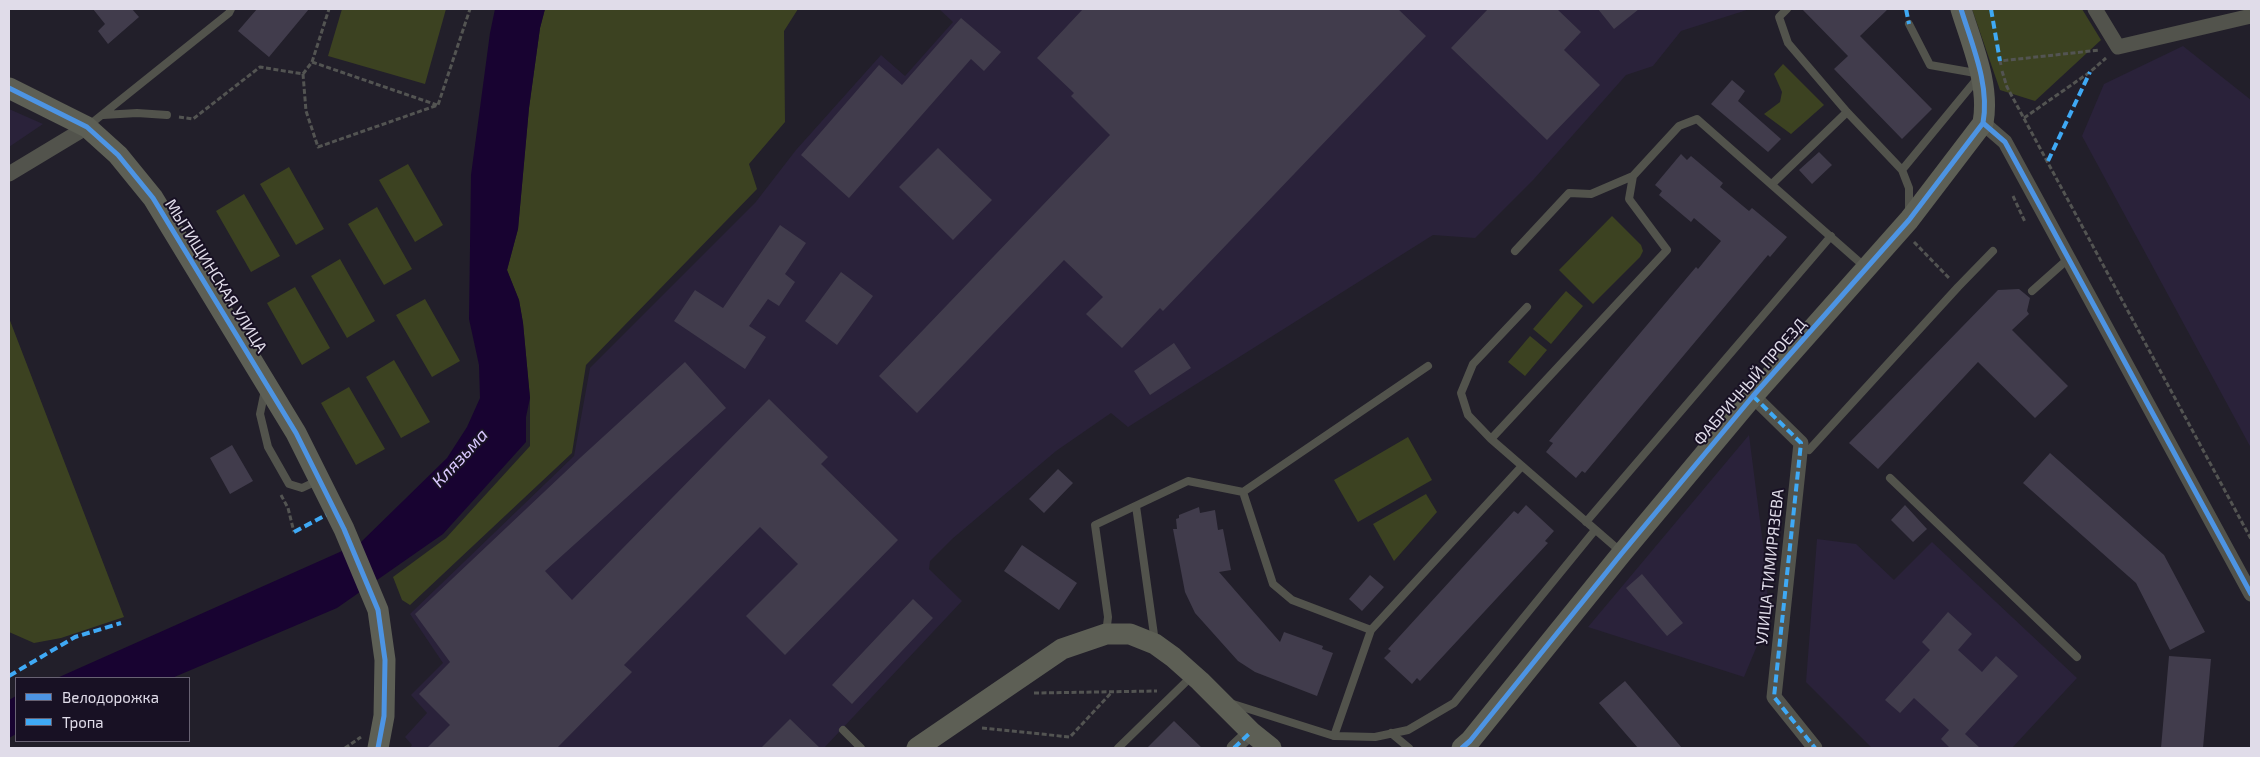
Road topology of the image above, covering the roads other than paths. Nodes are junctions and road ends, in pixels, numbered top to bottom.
1 (232, 9) edge
2 (1787, 9) edge
3 (1960, 9) edge
4 (2094, 9) edge
5 (2251, 16) edge
6 (1909, 24) dead end
7 (1982, 74) junction
8 (9, 88) edge
9 (1847, 112) junction
10 (167, 115) road end
11 (95, 121) junction
12 (1983, 123) junction
13 (1902, 170) junction
14 (9, 174) edge
15 (1633, 176) junction
16 (1772, 184) junction
17 (1910, 229) junction
18 (1831, 236) junction
19 (1515, 251) dead end
20 (1993, 251) dead end
21 (2068, 259) junction
22 (1867, 268) junction
23 (2032, 291) dead end
24 (1527, 307) dead end
25 (1428, 366) dead end
26 (266, 383) junction
27 (1753, 396) junction
28 (1491, 439) junction
29 (1809, 450) dead end
30 (1522, 466) junction
31 (1890, 478) dead end
32 (320, 479) junction
33 (1243, 492) junction
34 (1136, 506) junction
35 (1586, 522) junction
36 (1595, 530) junction
37 (1622, 553) junction
38 (2250, 587) edge
39 (1371, 630) junction
40 (1106, 634) junction
41 (1156, 644) junction
42 (2077, 657) dead end
43 (1193, 675) junction
44 (1219, 700) junction
45 (842, 730) dead end
46 (1251, 732) junction
47 (1391, 734) junction
48 (1334, 736) junction
49 (373, 745) edge
50 (861, 748) edge
51 (917, 748) edge
52 (1118, 748) edge
53 (1234, 748) edge
54 (1271, 748) edge
55 (1409, 748) edge
56 (1462, 748) edge
57 (1815, 748) edge

1 - 11 lane
2 - 9 lane
3 - 7 street
4 - 5 street
6 - 7 lane
7 - 12 street
7 - 13 lane
8 - 11 street, МЫТИЩИНСКАЯ УЛИЦА
9 - 13 lane
9 - 16 lane
10 - 11 lane
11 - 14 street
11 - 26 street, МЫТИЩИНСКАЯ УЛИЦА
12 - 17 street, ФАБРИЧНЫЙ ПРОЕЗД
12 - 21 street
13 - 17 lane
15 - 16 lane
15 - 19 lane
15 - 28 lane
16 - 18 lane
17 - 22 street, ФАБРИЧНЫЙ ПРОЕЗД
18 - 22 lane
18 - 35 lane
20 - 29 lane
21 - 23 lane
21 - 38 street
22 - 27 street, ФАБРИЧНЫЙ ПРОЕЗД
24 - 28 lane
25 - 33 lane
26 - 32 street, МЫТИЩИНСКАЯ УЛИЦА
26 - 32 lane
27 - 37 street, ФАБРИЧНЫЙ ПРОЕЗД
27 - 57 street, УЛИЦА ТИМИРЯЗЕВА
28 - 30 lane
30 - 35 lane
30 - 39 lane
31 - 42 lane
32 - 49 street, МЫТИЩИНСКАЯ УЛИЦА
33 - 34 lane
33 - 39 lane
34 - 40 lane
34 - 41 lane
35 - 36 lane
36 - 37 lane
36 - 47 lane
37 - 56 street, ФАБРИЧНЫЙ ПРОЕЗД
39 - 48 lane
40 - 41 street
40 - 51 street
41 - 43 street
43 - 44 street
43 - 52 lane
44 - 46 street
44 - 48 lane
45 - 50 lane
46 - 53 street
46 - 54 street
47 - 48 lane
47 - 55 lane

